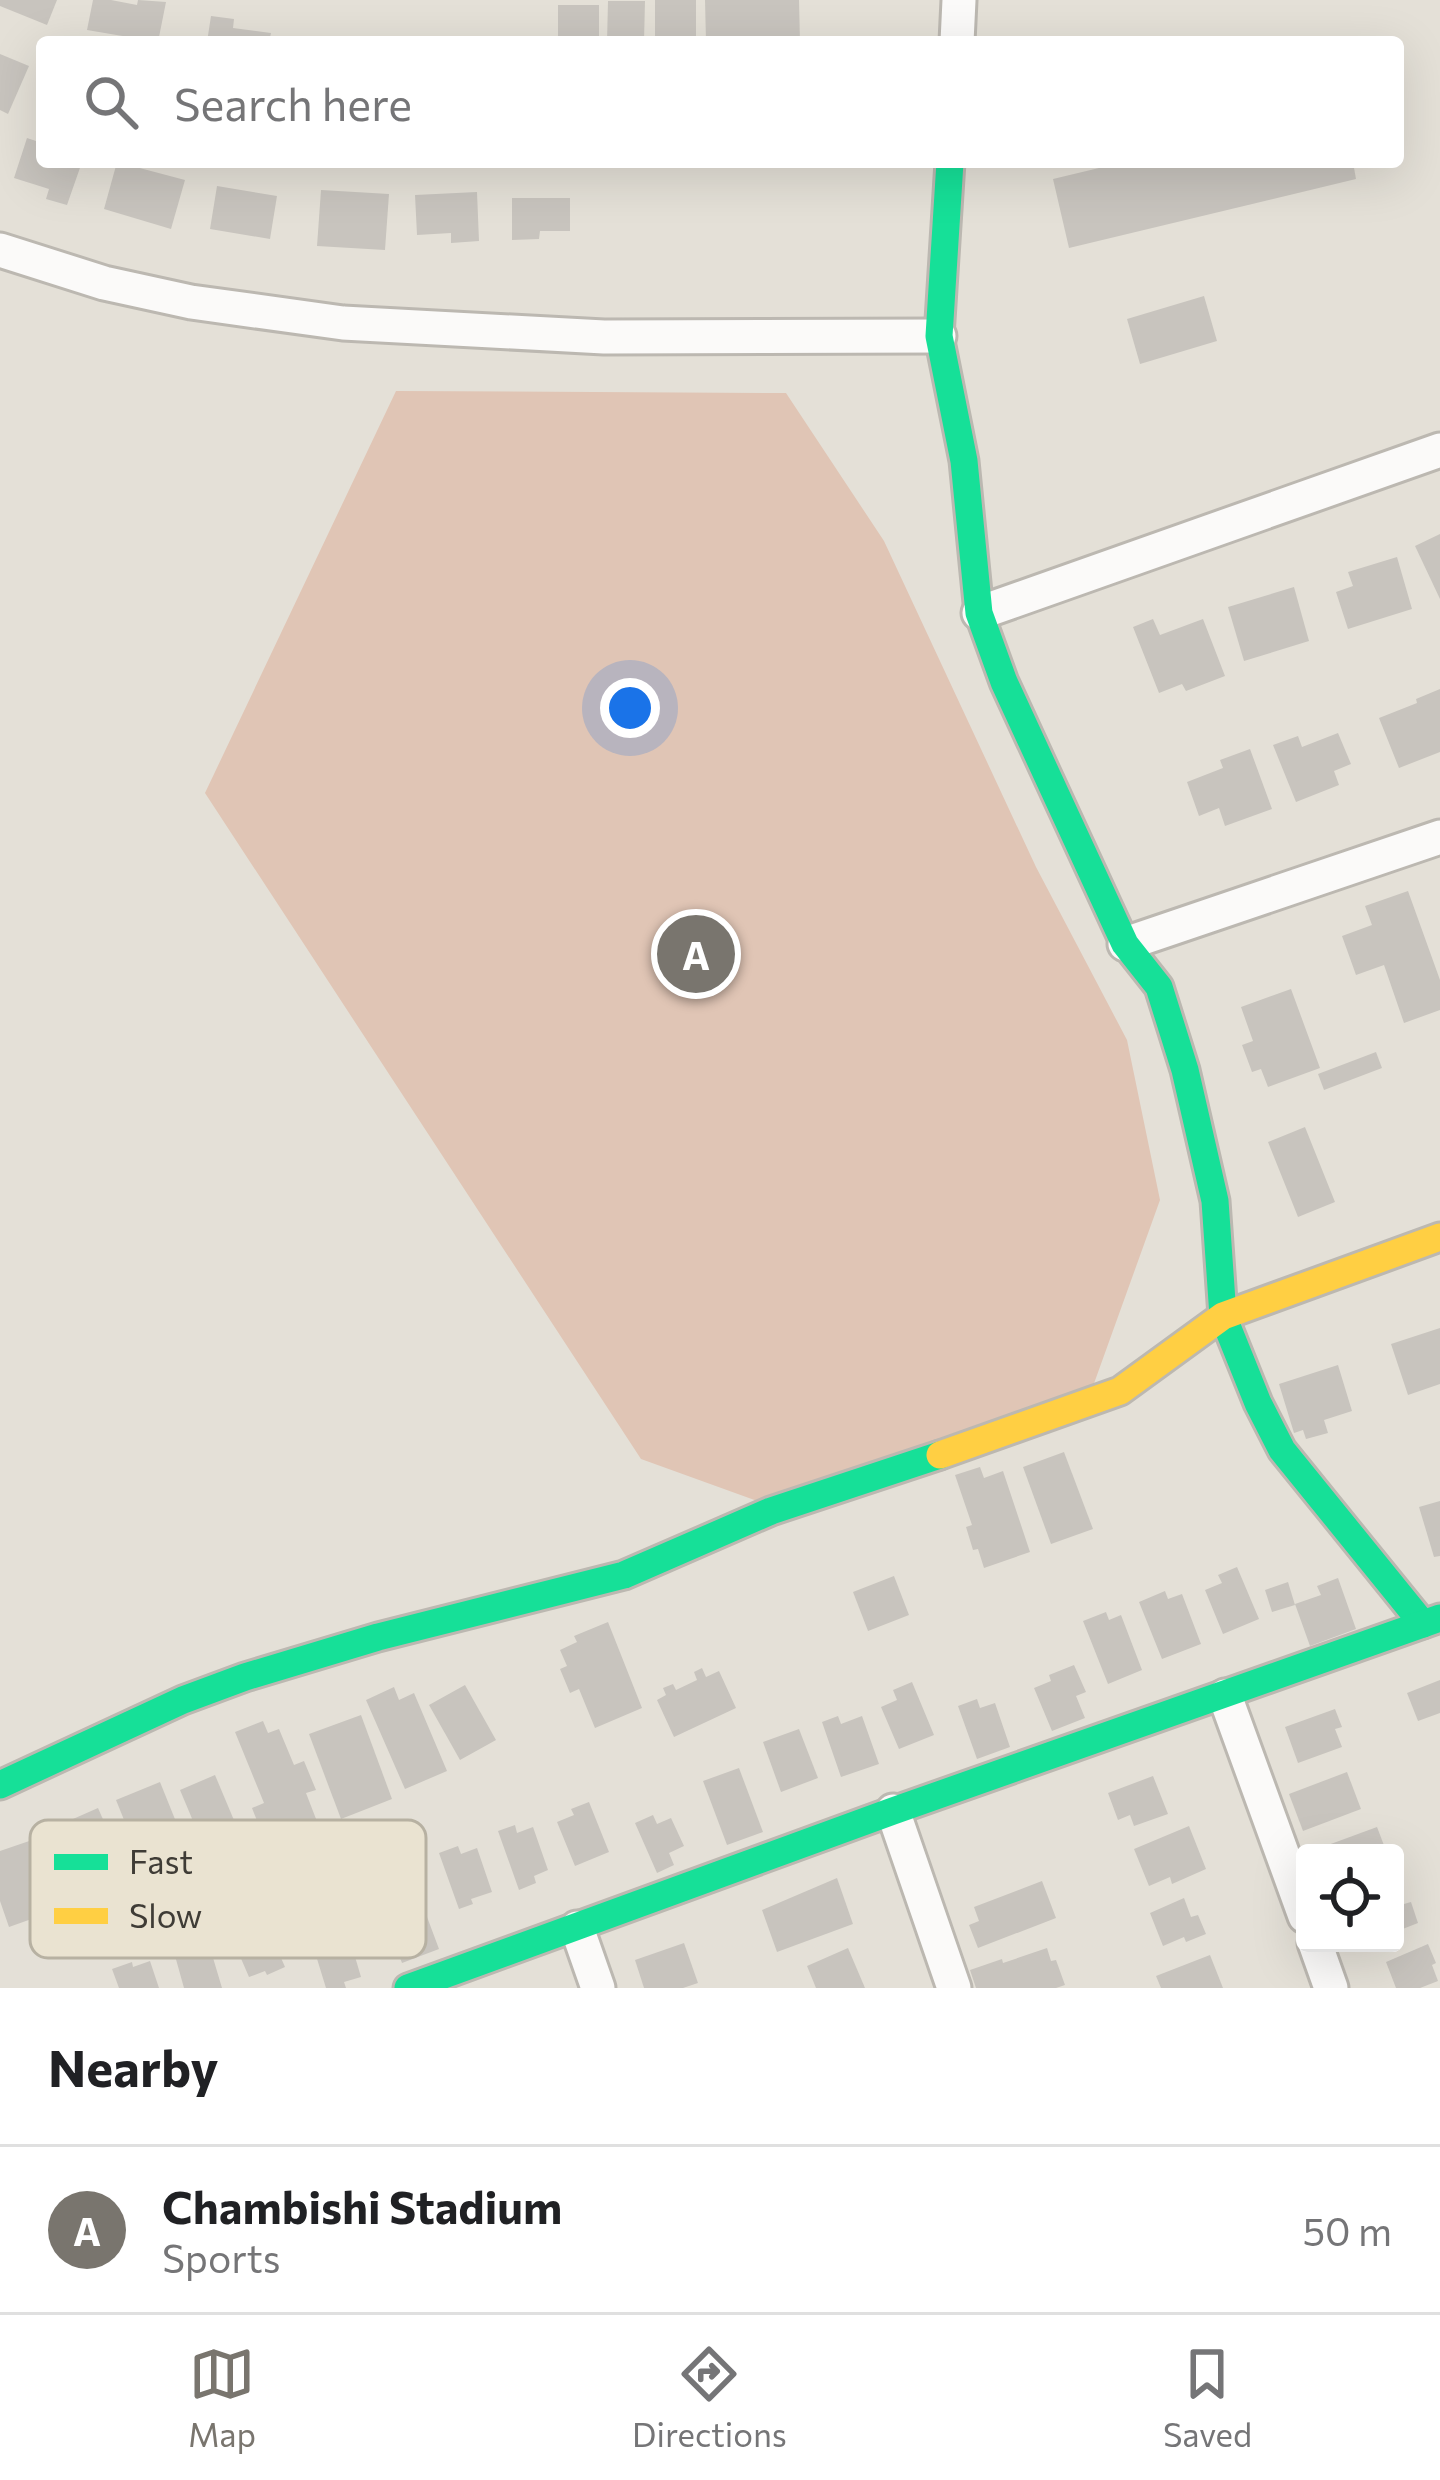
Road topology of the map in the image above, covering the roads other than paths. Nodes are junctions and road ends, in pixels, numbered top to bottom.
1 (959, 0) edge
2 (957, 36) edge
3 (950, 168) edge
4 (0, 250) edge
5 (939, 336) junction
6 (1440, 450) edge
7 (979, 613) junction
8 (1440, 836) edge
9 (1125, 944) junction
10 (1440, 1237) edge
11 (1222, 1316) junction
12 (1432, 1621) edge
13 (1225, 1696) junction
14 (0, 1785) edge
15 (892, 1811) junction
16 (1296, 1891) edge
17 (577, 1928) junction
18 (1318, 1952) edge
19 (408, 1988) edge
20 (598, 1988) edge
21 (954, 1988) edge
22 (1331, 1988) edge

1 - 2 street
3 - 5 street
4 - 5 street
5 - 7 street
6 - 7 street
7 - 9 street
8 - 9 street
9 - 11 street
10 - 11 street
11 - 12 street
11 - 14 street
12 - 13 street
13 - 15 street
13 - 16 street
15 - 17 street
15 - 21 street
17 - 19 street
17 - 20 street
18 - 22 street

